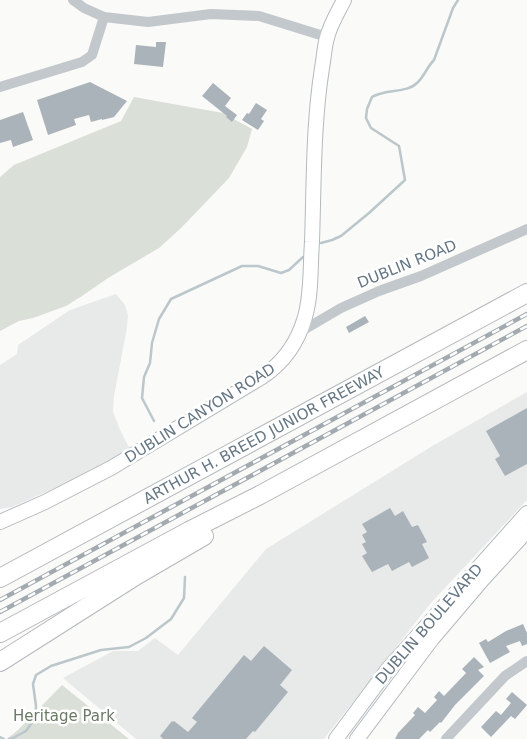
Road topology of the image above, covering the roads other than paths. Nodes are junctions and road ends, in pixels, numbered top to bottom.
1 (73, 0) edge
2 (344, 0) edge
3 (104, 17) junction
4 (327, 37) junction
5 (0, 87) edge
6 (527, 229) edge
7 (527, 293) edge
8 (300, 332) junction
9 (527, 350) edge
10 (260, 495) junction
11 (526, 521) edge
12 (0, 522) edge
13 (48, 552) junction
14 (0, 565) edge
15 (0, 578) edge
16 (0, 633) edge
17 (527, 661) edge
18 (0, 662) edge
19 (336, 739) edge
20 (357, 739) edge
21 (446, 739) edge

1 - 3 street
2 - 4 main road, DUBLIN CANYON ROAD
3 - 4 street
3 - 5 street
4 - 8 main road, DUBLIN CANYON ROAD
6 - 8 street, DUBLIN ROAD
7 - 13 highway, ARTHUR H. BREED JUNIOR FREEWAY
8 - 12 main road, DUBLIN CANYON ROAD
9 - 10 highway
10 - 16 highway
10 - 18 highway
11 - 19 main road, DUBLIN BOULEVARD
11 - 20 main road, DUBLIN BOULEVARD
13 - 14 highway
13 - 15 highway, ARTHUR H. BREED JUNIOR FREEWAY
17 - 21 street

